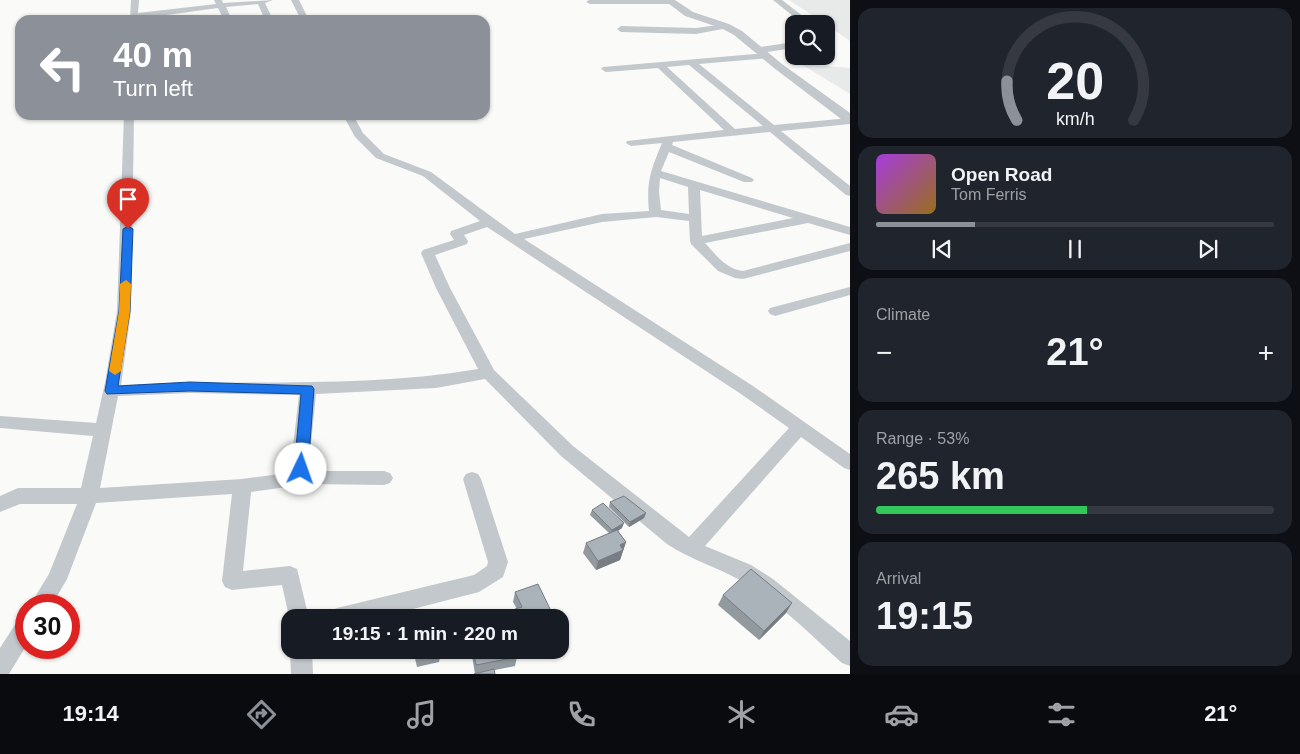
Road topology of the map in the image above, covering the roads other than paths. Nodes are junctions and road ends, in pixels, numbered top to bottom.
1 (135, 0) edge
2 (260, 0) edge
3 (269, 0) edge
4 (295, 0) edge
5 (777, 0) edge
6 (670, 1) edge
7 (590, 2) dead end
8 (219, 3) edge
9 (134, 15) edge
10 (151, 15) edge
11 (225, 15) edge
12 (267, 15) edge
13 (302, 15) edge
14 (797, 15) edge
15 (725, 26) junction
16 (621, 29) dead end
17 (785, 47) edge
18 (763, 52) junction
19 (691, 62) junction
20 (659, 64) junction
21 (606, 68) dead end
22 (129, 120) edge
23 (351, 120) edge
24 (850, 120) edge
25 (774, 128) junction
26 (733, 132) junction
27 (631, 143) dead end
28 (668, 143) junction
29 (655, 173) junction
30 (748, 180) dead end
31 (694, 184) junction
32 (850, 192) edge
33 (654, 213) junction
34 (694, 218) junction
35 (810, 219) junction
36 (488, 222) junction
37 (850, 231) edge
38 (513, 238) junction
39 (696, 241) junction
40 (850, 247) edge
41 (850, 291) edge
42 (775, 311) dead end
43 (488, 373) junction
44 (308, 389) junction
45 (111, 391) junction
46 (0, 422) edge
47 (800, 427) junction
48 (103, 430) junction
49 (850, 463) edge
50 (308, 477) junction
51 (384, 478) dead end
52 (472, 478) dead end
53 (242, 486) junction
54 (89, 496) junction
55 (0, 504) edge
56 (690, 549) junction
57 (47, 594) edge
58 (297, 609) edge
59 (373, 609) edge
60 (15, 644) edge
61 (850, 656) edge
62 (301, 659) edge
63 (0, 668) edge
64 (302, 674) edge

1 - 9 street
2 - 3 street
2 - 8 street
2 - 12 street
4 - 13 street
5 - 14 street
6 - 7 street
6 - 15 street
8 - 10 street
8 - 11 street
15 - 16 street
15 - 18 street
17 - 18 street
18 - 19 street
18 - 24 street
19 - 20 street
19 - 25 street
20 - 21 street
20 - 26 street
22 - 45 street
23 - 36 street
24 - 25 street
25 - 26 street
25 - 32 street
26 - 28 street
27 - 28 street
28 - 29 street
28 - 30 street
29 - 31 street
29 - 33 street
31 - 34 street
31 - 35 street
33 - 34 street
33 - 38 street
34 - 39 street
35 - 37 street
35 - 39 street
36 - 38 street
36 - 43 street
38 - 47 street
39 - 40 street
41 - 42 street
43 - 44 street
43 - 56 street
44 - 45 street
44 - 50 street
45 - 48 street
46 - 48 street
47 - 49 street
47 - 56 street
48 - 54 street
50 - 51 street
50 - 53 street
52 - 59 street
53 - 54 street
53 - 58 street
54 - 55 street
54 - 57 street
56 - 61 street
60 - 63 street
62 - 64 street

